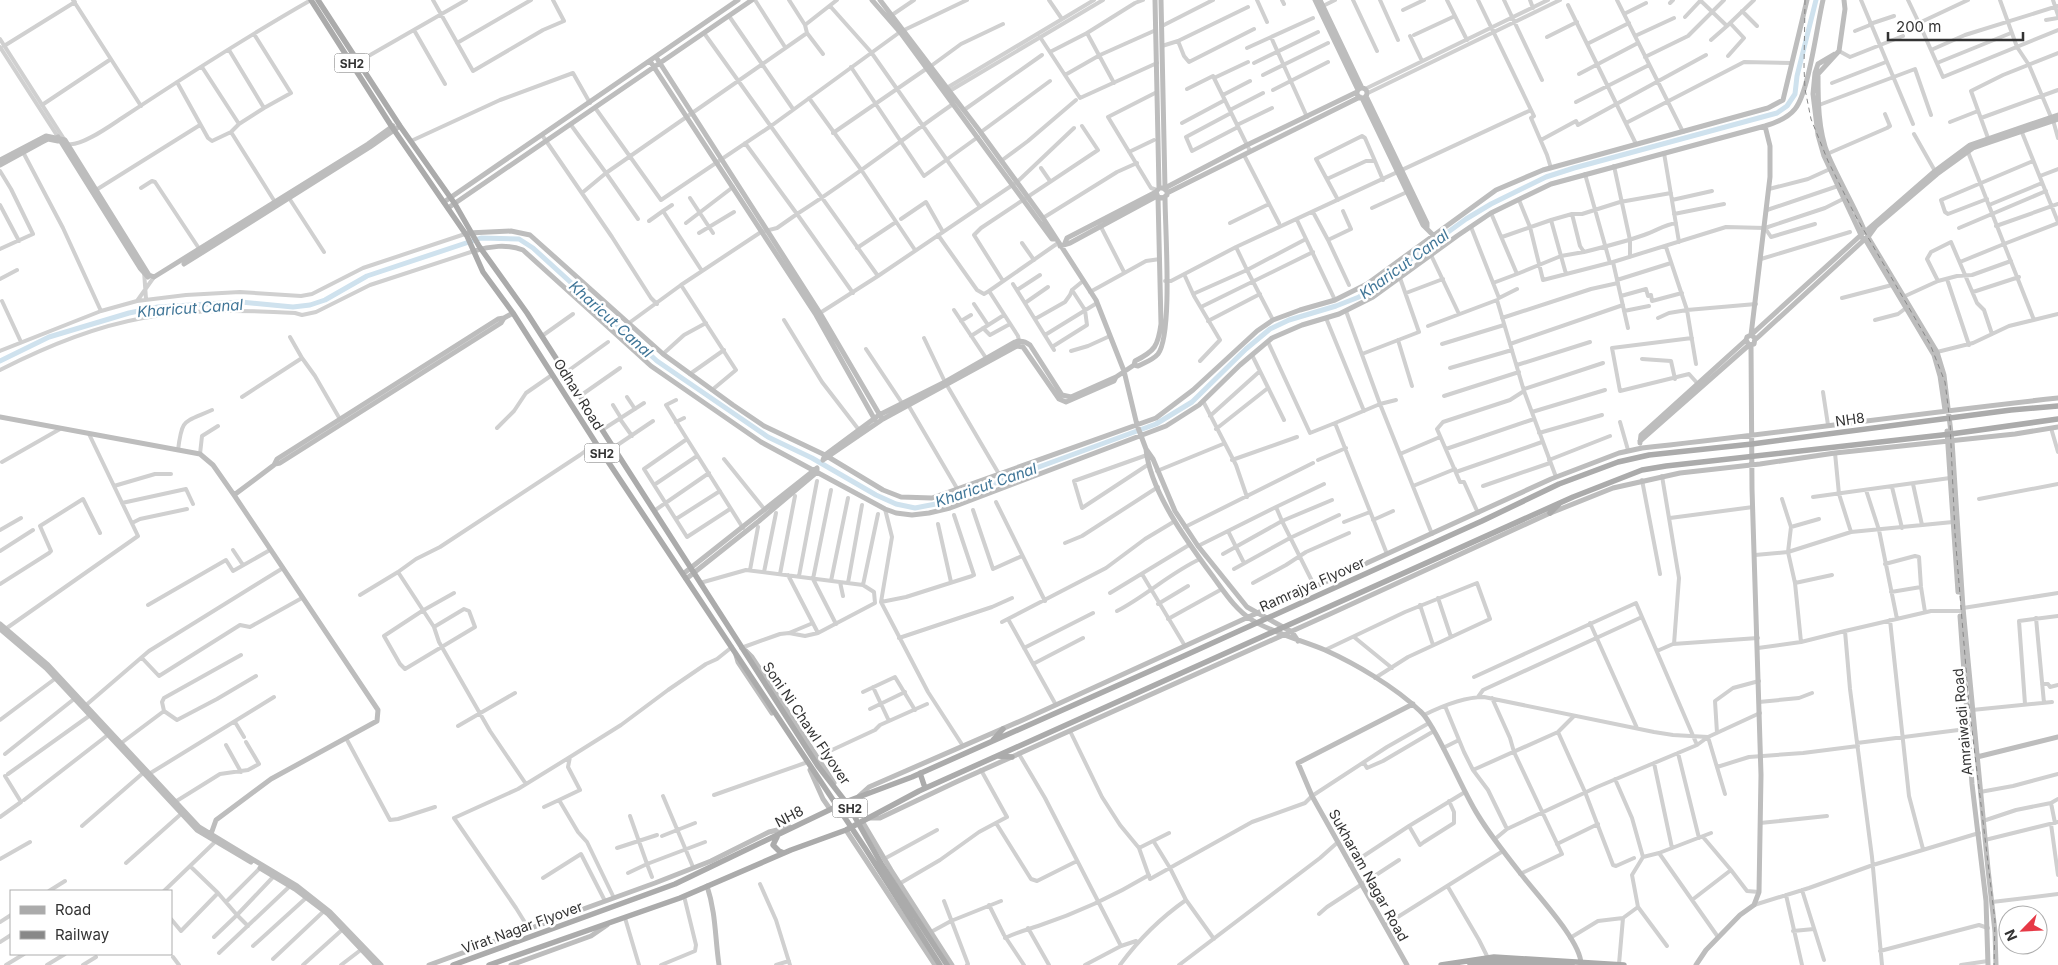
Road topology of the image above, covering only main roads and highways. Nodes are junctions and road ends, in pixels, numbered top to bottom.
1 (311, 0) edge
2 (318, 0) edge
3 (396, 126) junction
4 (477, 248) junction
5 (2058, 406) edge
6 (2058, 419) edge
7 (1645, 456) joint
8 (1560, 503) junction
9 (1550, 514) road end
10 (736, 649) junction
11 (744, 658) junction
12 (1002, 729) road end
13 (976, 741) road end
14 (992, 741) junction
15 (978, 747) junction
16 (996, 756) junction
17 (1012, 757) road end
18 (920, 773) junction
19 (925, 788) junction
20 (777, 836) junction
21 (784, 853) junction
22 (599, 913) joint
23 (1581, 963) edge
24 (1621, 964) edge
25 (453, 965) edge
26 (489, 965) edge
27 (940, 965) edge
28 (947, 965) edge
29 (1441, 965) edge
30 (1470, 965) edge
31 (1572, 965) edge

1 - 3 main road, SH2
2 - 3 main road, SH2
3 - 4 main road, SH2
3 - 4 main road, SH2
4 - 10 main road, Odhav Road / SH2
4 - 10 main road, Odhav Road / SH2
5 - 7 main road, NH8
6 - 8 main road, Ramrajya Flyover
7 - 14 main road, Ramrajya Flyover
8 - 9 main road
8 - 16 main road, Ramrajya Flyover
10 - 11 main road, Soni Ni Chawl Flyover / SH2
11 - 27 main road, Soni Ni Chawl Flyover / SH2
11 - 28 main road, Soni Ni Chawl Flyover / SH2
12 - 14 main road
13 - 15 main road
14 - 15 main road, NH8
15 - 18 main road, NH8
16 - 17 main road
16 - 19 main road, Ramrajya Flyover
18 - 19 main road
18 - 20 main road, NH8
19 - 21 main road, Ramrajya Flyover
20 - 21 main road
20 - 22 main road, NH8
21 - 26 main road, Virat Nagar Flyover
22 - 25 main road, Virat Nagar Flyover
23 - 24 main road
23 - 29 main road
30 - 31 main road

